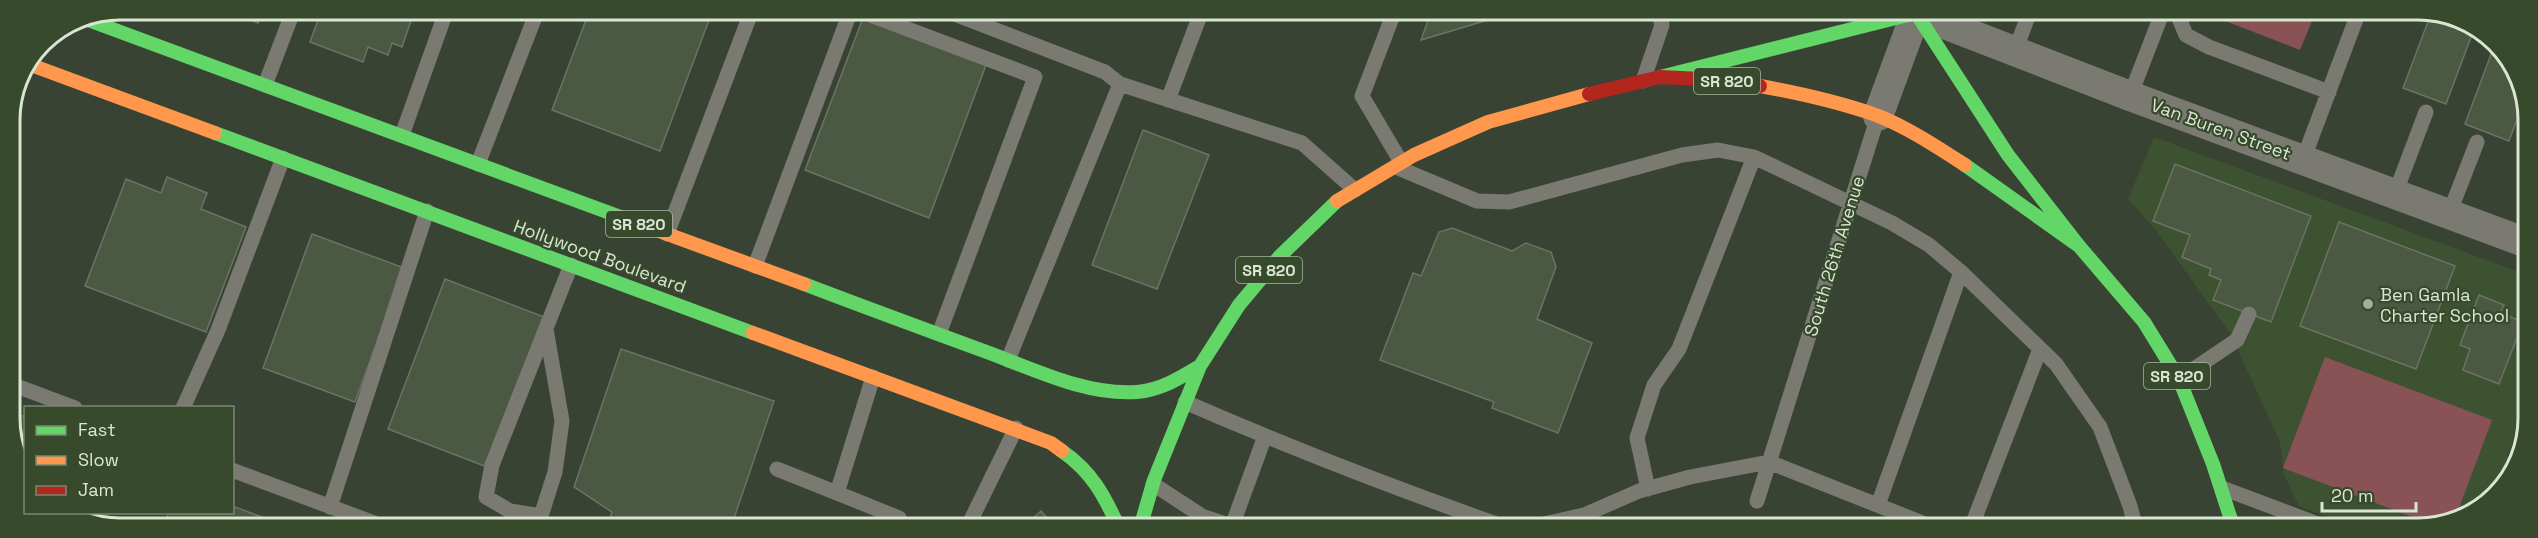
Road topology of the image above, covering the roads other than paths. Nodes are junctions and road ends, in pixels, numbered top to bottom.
1 (290, 20) edge
2 (443, 20) edge
3 (534, 20) edge
4 (748, 20) edge
5 (847, 20) edge
6 (884, 20) edge
7 (970, 20) edge
8 (1198, 20) edge
9 (1391, 20) edge
10 (1661, 20) edge
11 (1888, 20) edge
12 (1913, 20) edge
13 (1921, 20) edge
14 (1934, 20) edge
15 (2027, 20) edge
16 (2160, 20) edge
17 (2180, 20) edge
18 (2356, 20) edge
19 (96, 23) edge
20 (2015, 51) junction
21 (35, 67) edge
22 (1660, 77) junction
23 (1643, 81) junction
24 (1120, 84) junction
25 (266, 85) junction
26 (2329, 92) junction
27 (2130, 96) junction
28 (1168, 100) junction
29 (2426, 112) dead end
30 (1878, 116) junction
31 (402, 135) junction
32 (2477, 142) dead end
33 (1754, 157) junction
34 (283, 158) junction
35 (2303, 160) junction
36 (478, 164) junction
37 (1398, 164) junction
38 (1355, 190) junction
39 (2395, 194) junction
40 (1851, 203) junction
41 (427, 211) junction
42 (2449, 214) junction
43 (667, 234) junction
44 (2518, 240) edge
45 (2079, 246) junction
46 (571, 265) junction
47 (754, 266) junction
48 (1961, 272) junction
49 (2249, 314) dead end
50 (546, 329) junction
51 (939, 334) junction
52 (2040, 349) junction
53 (1008, 360) junction
54 (1200, 366) junction
55 (873, 376) junction
56 (2179, 379) junction
57 (20, 387) edge
58 (1185, 402) junction
59 (70, 406) edge
60 (184, 406) edge
61 (1016, 429) junction
62 (1265, 436) junction
63 (1769, 462) junction
64 (777, 469) dead end
65 (234, 471) edge
66 (1153, 484) junction
67 (2221, 488) junction
68 (1648, 489) junction
69 (837, 493) junction
70 (1757, 501) dead end
71 (1878, 505) junction
72 (330, 507) junction
73 (360, 518) edge
74 (899, 518) dead end
75 (972, 518) edge
76 (1114, 518) edge
77 (1143, 518) edge
78 (1208, 518) edge
79 (1236, 518) edge
80 (1479, 518) edge
81 (1571, 518) edge
82 (1910, 518) edge
83 (1975, 518) edge
84 (2133, 518) edge
85 (2231, 518) edge
86 (2301, 518) edge

1 - 25 lane
2 - 31 lane
3 - 36 lane
4 - 43 lane
5 - 47 lane
6 - 51 lane
7 - 24 lane
8 - 28 lane
9 - 37 lane
10 - 23 lane
11 - 22 main road
12 - 30 street, South 26th Avenue
13 - 45 main road
14 - 20 street, Van Buren Street
15 - 20 lane
16 - 27 lane
17 - 26 lane
18 - 26 lane
19 - 25 main road, SR 820
20 - 27 street, Van Buren Street
21 - 34 main road, Hollywood Boulevard
22 - 23 main road, SR 820
22 - 30 main road, SR 820
23 - 37 main road, SR 820
24 - 28 lane
24 - 53 lane
25 - 31 main road, SR 820
26 - 35 lane
27 - 35 street, Van Buren Street
28 - 38 lane
29 - 39 lane
30 - 40 lane, South 26th Avenue
30 - 45 main road, SR 820
31 - 36 main road, SR 820
32 - 42 lane
33 - 37 lane
33 - 40 lane
33 - 68 lane
34 - 41 main road, Hollywood Boulevard
34 - 60 lane
35 - 39 street, Van Buren Street
36 - 43 main road, SR 820
37 - 38 main road, SR 820
38 - 54 main road, SR 820
39 - 42 street, Van Buren Street
40 - 48 lane
40 - 63 lane, South 26th Avenue
41 - 46 main road, Hollywood Boulevard
41 - 72 lane
42 - 44 street, Van Buren Street
43 - 47 main road, SR 820
45 - 56 main road, SR 820
46 - 50 lane
46 - 55 main road, Hollywood Boulevard
47 - 51 main road, SR 820
48 - 52 lane
48 - 71 lane
49 - 56 lane
50 - 50 lane
51 - 53 main road, SR 820
52 - 83 lane
52 - 84 lane
53 - 54 main road, SR 820
54 - 58 main road
55 - 61 main road, Hollywood Boulevard
55 - 69 lane
56 - 67 main road, SR 820
57 - 59 lane
58 - 62 lane
58 - 66 main road
61 - 75 lane
61 - 76 main road, Hollywood Boulevard
62 - 79 lane
62 - 80 lane
63 - 68 lane
63 - 70 lane, South 26th Avenue
63 - 71 lane
64 - 69 lane
65 - 72 lane
66 - 77 main road
66 - 78 lane
67 - 85 main road, SR 820
67 - 86 lane
68 - 81 lane
69 - 74 lane
71 - 82 lane
72 - 73 lane

